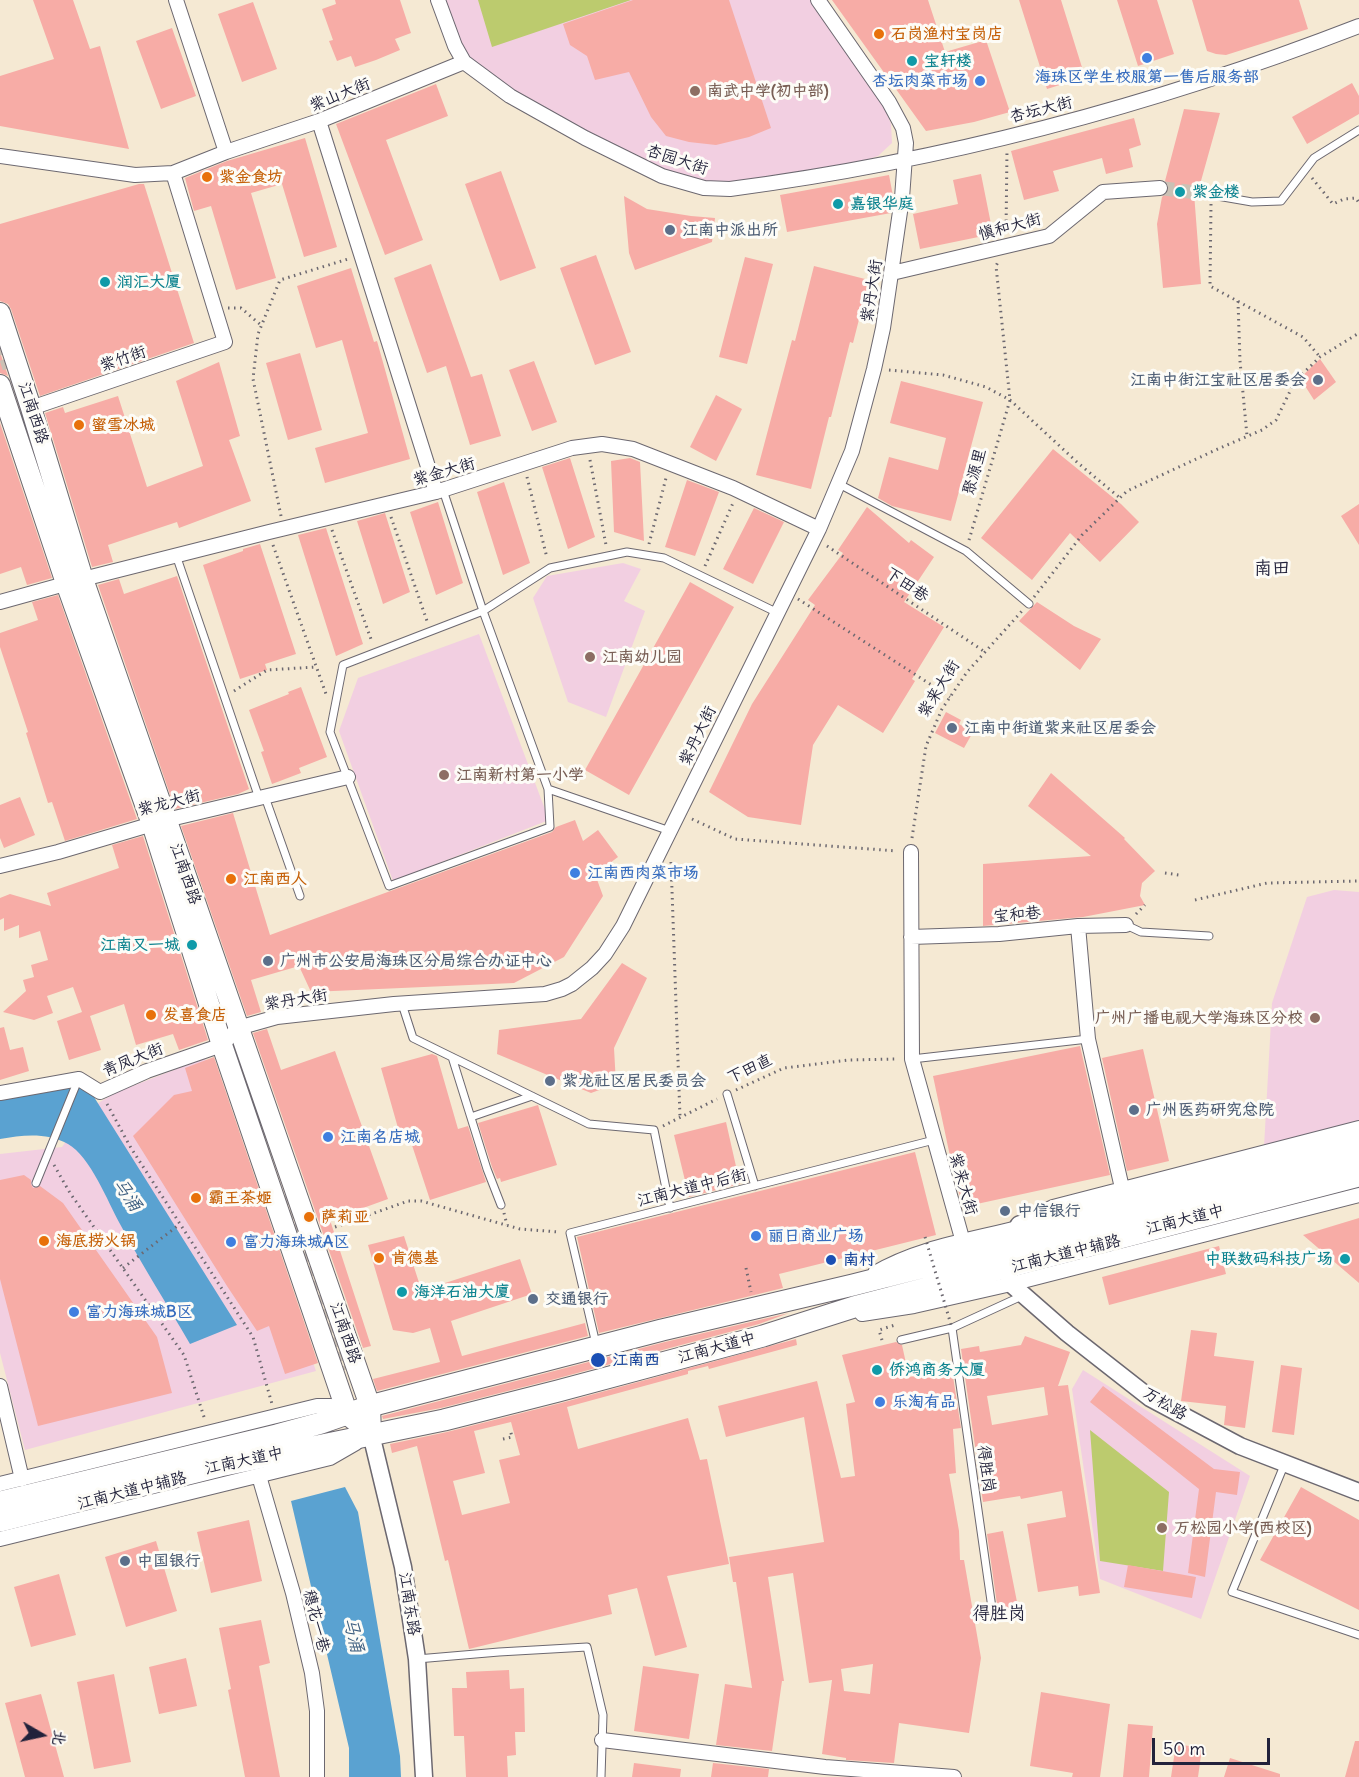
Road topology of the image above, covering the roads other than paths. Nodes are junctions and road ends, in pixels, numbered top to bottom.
1 (176, 0) edge
2 (438, 0) edge
3 (818, 0) edge
4 (1359, 26) edge
5 (464, 62) junction
6 (319, 122) junction
7 (1359, 130) edge
8 (226, 152) junction
9 (0, 156) edge
10 (905, 160) junction
11 (173, 172) junction
12 (1160, 188) tunnel mouth
13 (1200, 194) tunnel mouth
14 (892, 273) junction
15 (0, 313) edge
16 (0, 385) tunnel mouth
17 (31, 408) junction
18 (839, 484) junction
19 (440, 491) junction
20 (817, 534) junction
21 (176, 555) junction
22 (74, 581) junction
23 (0, 602) edge
24 (1029, 604) road end
25 (483, 611) junction
26 (778, 613) junction
27 (348, 777) junction
28 (548, 789) junction
29 (262, 797) junction
30 (159, 822) junction
31 (670, 831) junction
32 (910, 852) road end
33 (0, 866) edge
34 (300, 896) dead end
35 (1126, 925) joint
36 (1078, 926) junction
37 (1209, 936) dead end
38 (911, 937) junction
39 (402, 1004) junction
40 (238, 1028) junction
41 (1089, 1039) junction
42 (222, 1045) junction
43 (452, 1057) junction
44 (912, 1059) junction
45 (78, 1081) junction
46 (0, 1093) edge
47 (727, 1094) road end
48 (532, 1096) junction
49 (471, 1117) junction
50 (1359, 1128) edge
51 (934, 1140) junction
52 (1359, 1141) edge
53 (1359, 1156) edge
54 (1359, 1176) edge
55 (36, 1183) dead end
56 (755, 1186) junction
57 (1122, 1188) junction
58 (1359, 1195) edge
59 (501, 1205) dead end
60 (670, 1208) junction
61 (1271, 1209) junction
62 (1023, 1235) junction
63 (963, 1242) junction
64 (1014, 1282) junction
65 (853, 1285) junction
66 (952, 1328) junction
67 (901, 1340) dead end
68 (596, 1347) junction
69 (0, 1386) edge
70 (436, 1389) junction
71 (370, 1406) junction
72 (348, 1415) junction
73 (444, 1420) junction
74 (371, 1434) junction
75 (217, 1459) junction
76 (1285, 1463) junction
77 (259, 1476) junction
78 (22, 1479) junction
79 (0, 1484) edge
80 (1359, 1492) edge
81 (0, 1502) edge
82 (0, 1521) edge
83 (0, 1539) edge
84 (993, 1615) dead end
85 (1359, 1635) edge
86 (417, 1659) junction
87 (602, 1740) junction
88 (317, 1777) edge
89 (424, 1777) edge
90 (601, 1777) edge
91 (954, 1777) edge

1 - 8 street
2 - 5 street
3 - 10 street
4 - 10 street, 杏坛大街
5 - 6 street, 紫山大街
5 - 10 street, 杏园大街
6 - 8 street, 紫山大街
6 - 19 street
7 - 13 lane
8 - 11 street, 紫山大街
9 - 11 street, 紫山大街
10 - 14 street, 紫丹大街
11 - 17 street, 紫竹街
12 - 14 street, 慎和大街
14 - 18 street, 紫丹大街
15 - 17 main road, 江南西路
16 - 22 main road
17 - 22 main road, 江南西路
18 - 20 street, 紫丹大街
18 - 24 lane
19 - 20 street, 紫金大街
19 - 21 street, 紫金大街
19 - 25 lane
20 - 26 street, 紫丹大街
21 - 22 street, 紫金大街
21 - 29 lane
22 - 23 street, 紫金大街
22 - 30 main road
25 - 26 lane
25 - 27 lane
25 - 28 lane
26 - 31 street, 紫丹大街
27 - 28 lane
27 - 29 street, 紫龙大街
28 - 31 lane
29 - 30 street, 紫龙大街
29 - 34 lane
30 - 33 street, 紫龙大街
30 - 40 main road, 江南西路
30 - 42 main road
31 - 39 street, 紫丹大街
32 - 38 street, 紫来大街
35 - 36 street, 宝和巷
35 - 37 lane
36 - 38 street, 宝和巷
36 - 41 street
38 - 44 street, 紫来大街
39 - 40 street, 紫丹大街
39 - 43 lane
40 - 42 street, 青凤大街
40 - 71 main road, 江南西路
41 - 44 lane
41 - 57 street
42 - 45 street, 青凤大街
42 - 72 main road
43 - 48 lane
43 - 49 lane
44 - 51 street, 紫来大街
45 - 46 street
45 - 55 lane
47 - 56 lane
48 - 49 lane
48 - 60 lane
49 - 59 lane
50 - 57 street
51 - 56 lane, 江南大道中后街
51 - 63 street, 紫来大街
52 - 62 highway
53 - 62 main road, 江南大道中
54 - 61 main road, 江南大道中
56 - 60 lane, 江南大道中后街
57 - 62 street
58 - 61 street
60 - 68 lane, 江南大道中后街
61 - 64 main road, 江南大道中
62 - 63 street
62 - 65 main road, 江南大道中
63 - 65 street
64 - 66 lane
64 - 73 main road, 江南大道中
64 - 76 street, 万松路
65 - 68 main road, 江南大道中
66 - 67 lane
66 - 84 lane, 得胜岗
68 - 70 main road, 江南大道中
69 - 78 street
70 - 71 main road, 江南大道中
70 - 73 main road
71 - 72 main road, 江南大道中
71 - 74 main road, 江南西路
72 - 74 main road
72 - 75 main road, 江南大道中
73 - 74 main road, 江南大道中
74 - 75 main road, 江南大道中
74 - 77 street, 江南大道中辅路
74 - 86 street, 江南东路
75 - 77 street, 江南大道中辅路
75 - 78 street, 江南大道中辅路
75 - 81 main road, 江南大道中
75 - 82 main road, 江南大道中
75 - 83 street, 江南大道中辅路
76 - 80 street, 万松路
76 - 85 lane
77 - 88 street, 穗花一巷
78 - 79 street, 江南大道中辅路
86 - 87 lane
86 - 89 street, 江南东路
87 - 90 lane
87 - 91 street

